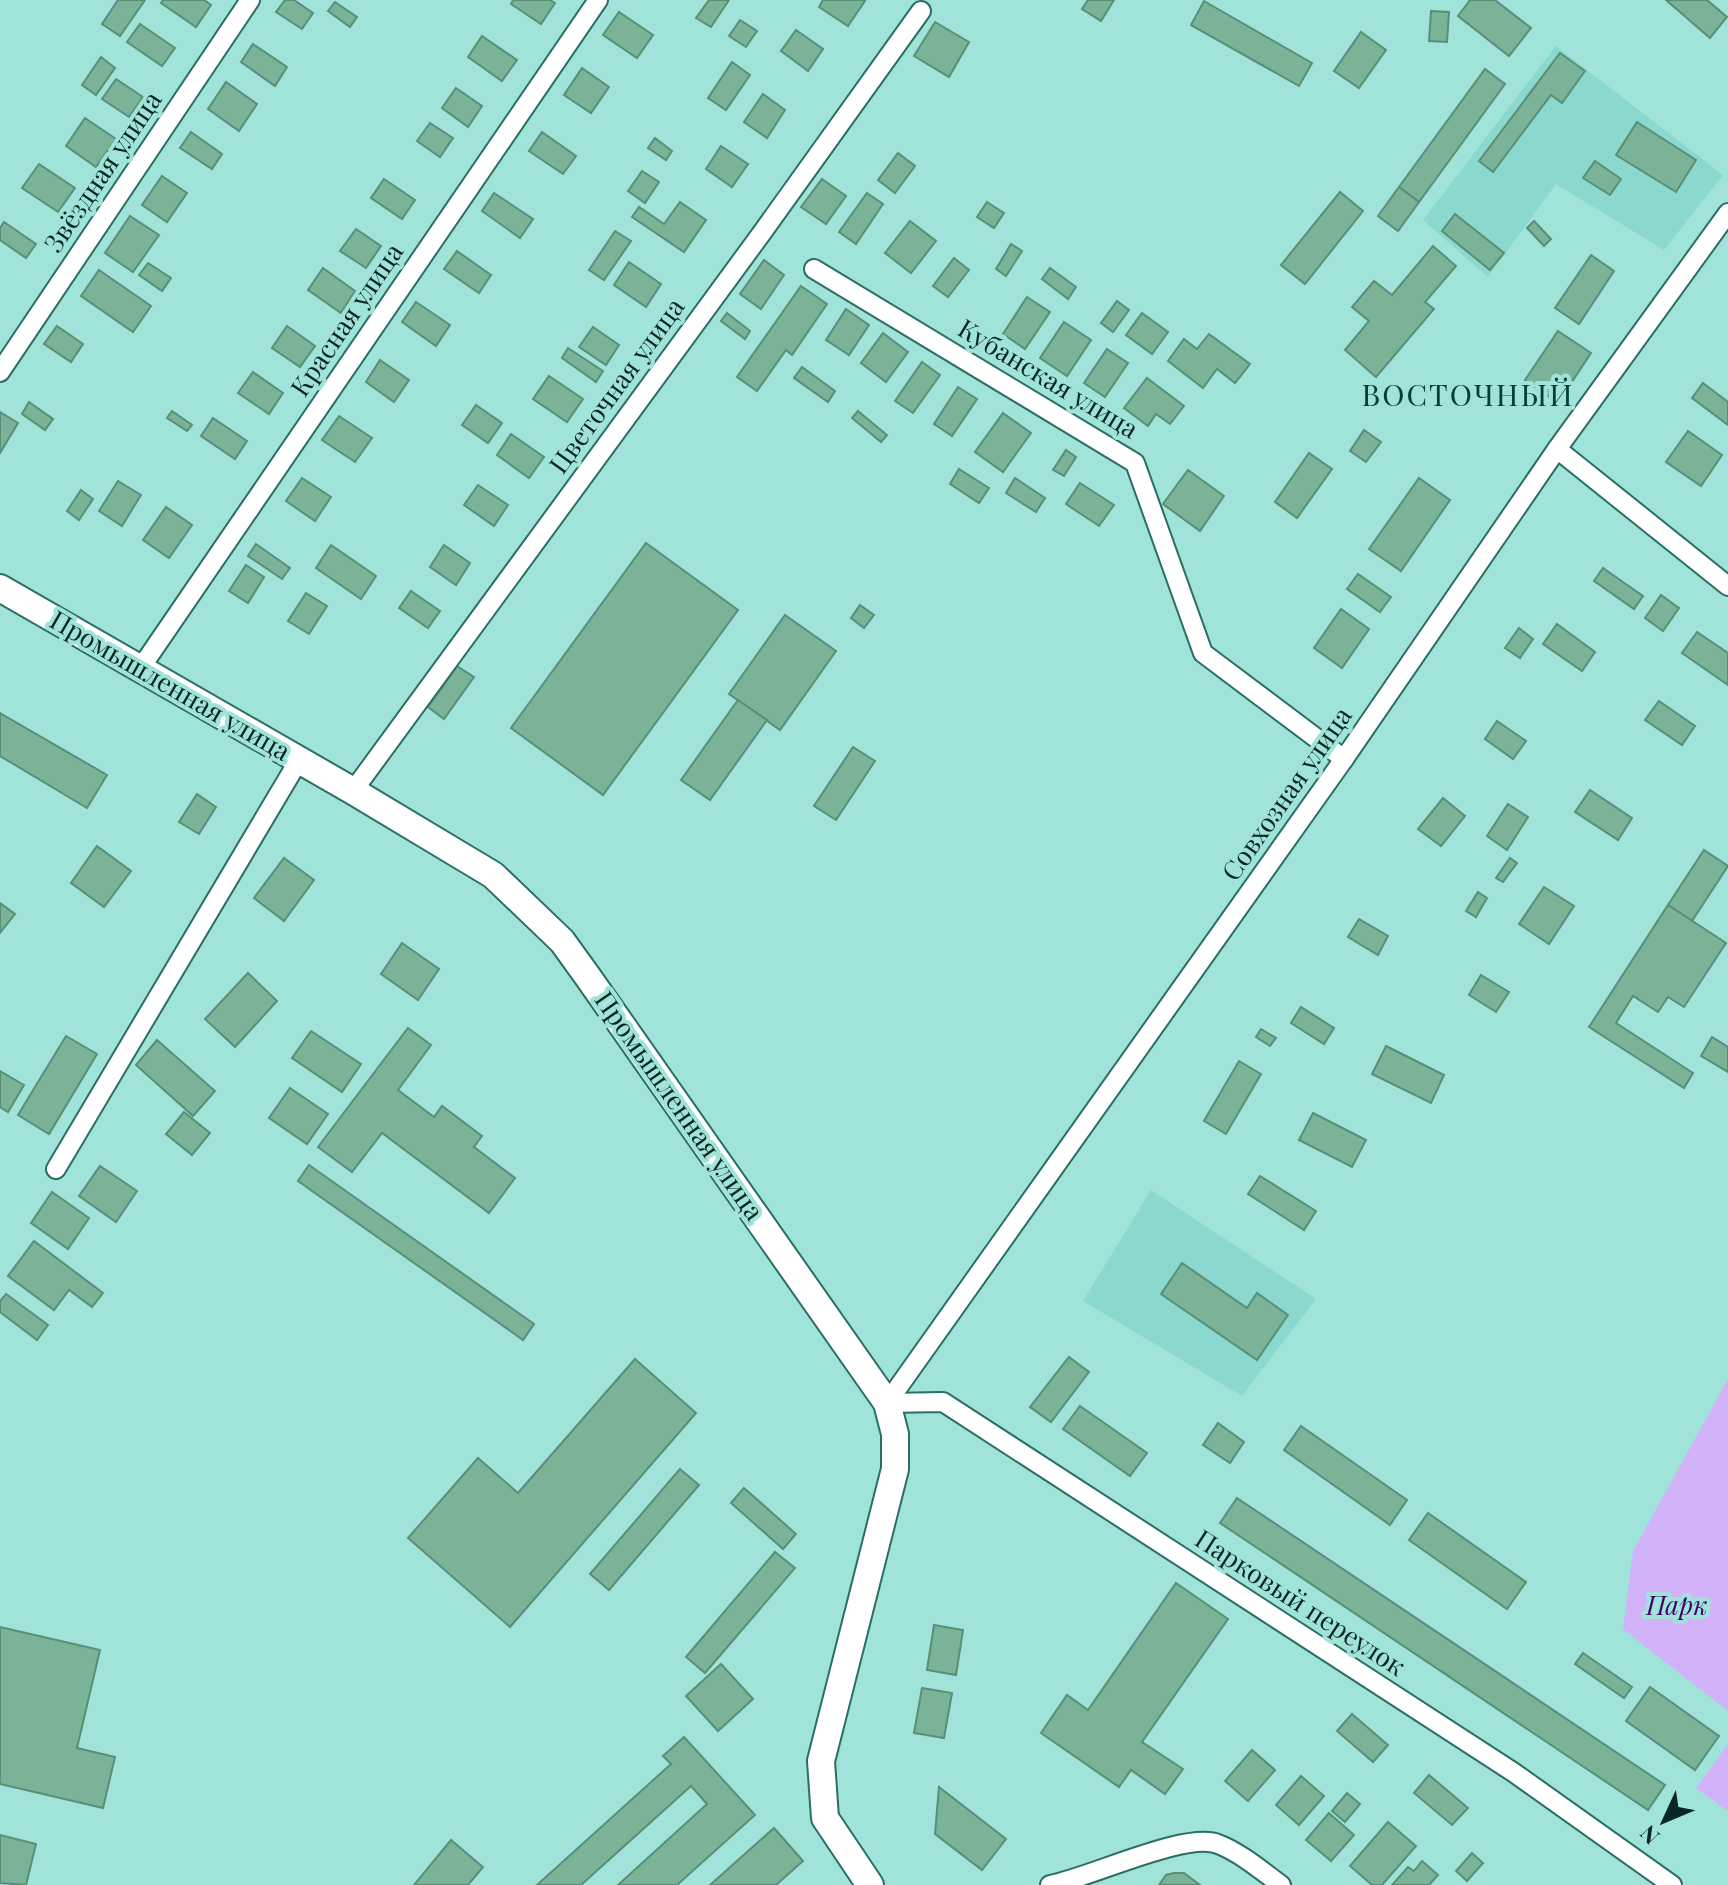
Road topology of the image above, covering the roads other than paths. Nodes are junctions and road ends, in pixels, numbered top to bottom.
1 (250, 0) edge
2 (598, 0) edge
3 (921, 11) dead end
4 (1728, 213) edge
5 (814, 269) dead end
6 (0, 372) edge
7 (1557, 449) junction
8 (1728, 586) edge
9 (0, 588) edge
10 (140, 669) junction
11 (1344, 759) junction
12 (299, 760) junction
13 (353, 791) junction
14 (56, 1169) dead end
15 (887, 1403) junction
16 (870, 1885) edge
17 (1050, 1885) edge
18 (1281, 1885) edge
19 (1672, 1885) edge

1 - 6 street, Звёздная улица
2 - 10 street, Красная улица
3 - 13 street, Цветочная улица
4 - 7 street, Совхозная улица
5 - 11 street, Кубанская улица
7 - 8 street
7 - 11 street, Совхозная улица
9 - 10 main road, Промышленная улица
10 - 12 main road, Промышленная улица
11 - 15 street, Совхозная улица
12 - 13 main road, Промышленная улица
12 - 14 street
13 - 15 main road, Промышленная улица
15 - 16 main road, Промышленная улица
15 - 19 street, Парковый переулок
17 - 18 street

